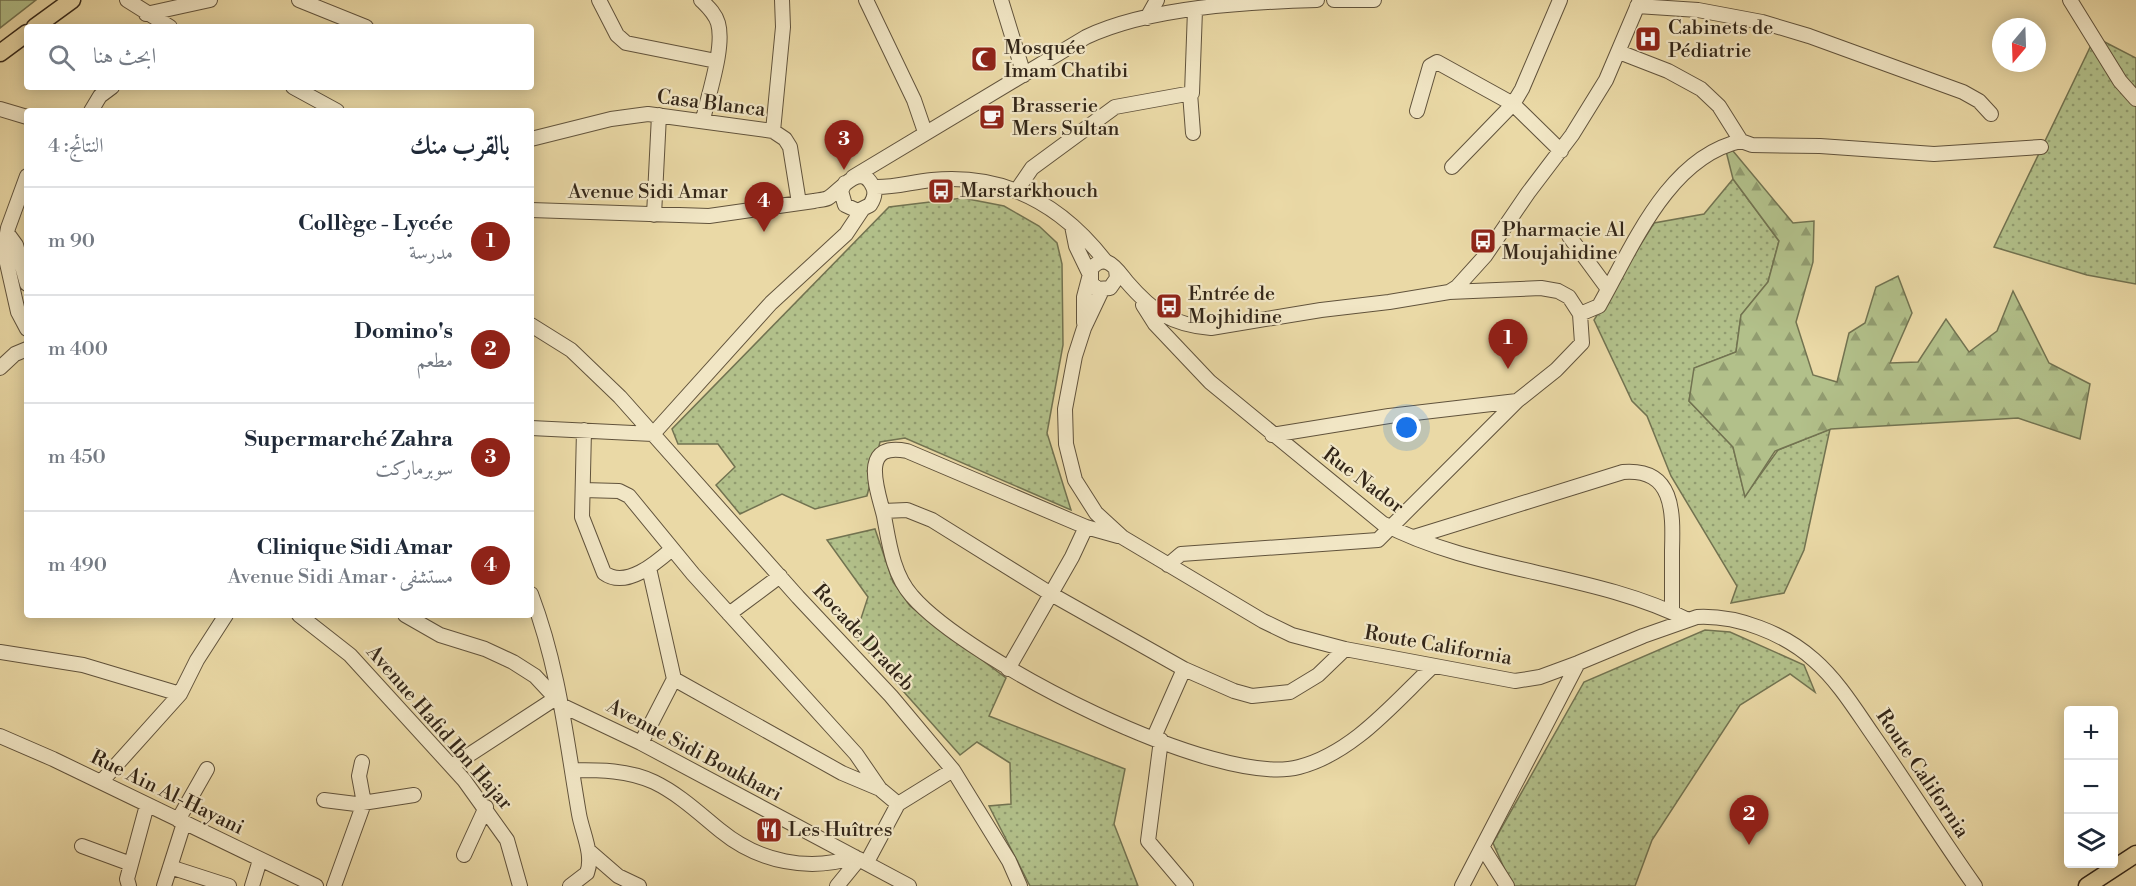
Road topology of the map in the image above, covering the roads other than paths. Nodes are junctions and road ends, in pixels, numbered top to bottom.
1 (72, 0) edge
2 (127, 0) edge
3 (210, 0) edge
4 (299, 0) edge
5 (599, 0) edge
6 (701, 0) edge
7 (782, 0) edge
8 (1001, 0) edge
9 (1157, 0) edge
10 (1291, 0) edge
11 (1317, 0) edge
12 (1334, 0) edge
13 (1374, 0) edge
14 (1560, 0) edge
15 (2070, 0) edge
16 (870, 2) edge
17 (1639, 3) edge
18 (1195, 10) junction
19 (146, 14) junction
20 (1147, 18) junction
21 (39, 24) edge
22 (164, 24) edge
23 (359, 24) edge
24 (24, 35) edge
25 (1619, 52) junction
26 (0, 53) edge
27 (716, 61) junction
28 (1024, 75) junction
29 (108, 90) edge
30 (298, 90) edge
31 (1191, 93) junction
32 (2136, 99) edge
33 (1513, 104) junction
34 (92, 108) edge
35 (332, 108) edge
36 (1417, 111) dead end
37 (4, 112) edge
38 (1991, 114) dead end
39 (659, 115) junction
40 (24, 116) edge
41 (703, 120) junction
42 (773, 131) junction
43 (925, 132) junction
44 (1193, 133) dead end
45 (534, 138) edge
46 (1741, 141) junction
47 (2042, 147) dead end
48 (1561, 152) junction
49 (879, 162) junction
50 (1452, 167) dead end
51 (849, 180) junction
52 (1017, 190) junction
53 (23, 198) edge
54 (828, 198) junction
55 (862, 198) junction
56 (799, 203) junction
57 (534, 210) edge
58 (654, 215) junction
59 (1072, 226) junction
60 (6, 230) edge
61 (1569, 236) dead end
62 (1111, 266) junction
63 (24, 273) edge
64 (1089, 276) junction
65 (1106, 289) junction
66 (1608, 289) junction
67 (1449, 292) junction
68 (1142, 298) junction
69 (1581, 314) junction
70 (1178, 322) junction
71 (24, 323) edge
72 (534, 328) edge
73 (1084, 328) junction
74 (1171, 340) junction
75 (24, 350) edge
76 (0, 368) edge
77 (1517, 401) junction
78 (534, 428) edge
79 (584, 430) junction
80 (653, 434) junction
81 (1272, 435) junction
82 (583, 490) junction
83 (883, 511) junction
84 (1086, 527) junction
85 (1391, 528) junction
86 (1122, 537) junction
87 (1414, 537) junction
88 (672, 549) junction
89 (1168, 565) junction
90 (650, 568) junction
91 (780, 576) junction
92 (1051, 594) junction
93 (534, 602) edge
94 (1671, 612) junction
95 (729, 614) junction
96 (224, 618) edge
97 (303, 618) edge
98 (410, 618) edge
99 (1688, 620) junction
100 (1346, 649) junction
101 (0, 652) edge
102 (1578, 663) junction
103 (1432, 667) junction
104 (1008, 669) junction
105 (1184, 669) junction
106 (674, 679) junction
107 (180, 694) junction
108 (560, 702) junction
109 (0, 736) edge
110 (1157, 739) junction
111 (641, 743) junction
112 (856, 754) junction
113 (362, 762) dead end
114 (452, 766) junction
115 (207, 770) dead end
116 (573, 770) junction
117 (953, 770) junction
118 (842, 773) junction
119 (101, 782) junction
120 (880, 789) junction
121 (414, 795) dead end
122 (324, 800) dead end
123 (364, 803) junction
124 (147, 804) junction
125 (898, 804) junction
126 (486, 807) junction
127 (181, 822) junction
128 (82, 846) dead end
129 (1483, 848) junction
130 (588, 850) junction
131 (464, 855) dead end
132 (2136, 855) edge
133 (860, 859) junction
134 (260, 860) junction
135 (131, 864) junction
136 (170, 867) junction
137 (291, 880) edge
138 (586, 881) edge
139 (128, 883) edge
140 (164, 886) edge
141 (229, 886) edge
142 (252, 886) edge
143 (316, 886) edge
144 (334, 886) edge
145 (520, 886) edge
146 (570, 886) edge
147 (639, 886) edge
148 (837, 886) edge
149 (909, 886) edge
150 (1020, 886) edge
151 (1186, 886) edge
152 (1462, 886) edge
153 (1507, 886) edge
154 (1975, 886) edge
155 (2087, 886) edge

1 - 21 main road
2 - 19 street
3 - 19 street
4 - 23 street
5 - 27 street
6 - 27 street
7 - 42 street
8 - 28 street
9 - 20 street
10 - 11 street
10 - 18 street
12 - 13 street
14 - 33 street
15 - 32 street
16 - 43 street
17 - 25 street
17 - 38 street
18 - 20 street
18 - 31 street
19 - 22 street
20 - 28 street
24 - 26 main road
25 - 46 street
25 - 48 street
27 - 41 street
28 - 43 street
29 - 34 street
30 - 35 street
31 - 44 street
31 - 52 street
33 - 36 street
33 - 48 street
33 - 50 street
37 - 40 street
39 - 41 street, Casa Blanca
39 - 45 street, Casa Blanca
39 - 58 street
41 - 42 street, Casa Blanca
42 - 56 street, Casa Blanca
43 - 49 street
46 - 47 street
46 - 66 street
48 - 67 street
49 - 51 street
49 - 55 street
51 - 54 street
51 - 55 street
51 - 55 street
52 - 55 street
52 - 59 street
53 - 60 street
54 - 55 street
54 - 56 street
55 - 80 street
56 - 58 street, Avenue Sidi Amar
57 - 58 street, Avenue Sidi Amar
59 - 62 street
59 - 64 street
60 - 63 street
60 - 71 street
61 - 66 street
62 - 64 street
62 - 65 street
62 - 68 street
64 - 65 street
64 - 73 street, Route California
65 - 68 street
65 - 73 street, Route California
66 - 69 street
67 - 69 street
67 - 70 street
68 - 70 street
68 - 74 street, Rue Nador
69 - 77 street
70 - 74 street
72 - 80 street, Rocade Dradeb
73 - 86 street, Route California
74 - 81 street, Rue Nador
75 - 76 street
77 - 81 street
77 - 85 street
78 - 79 street
79 - 80 street
79 - 82 street
80 - 91 street, Rocade Dradeb
81 - 85 street, Rue Nador
82 - 88 street
82 - 90 street
83 - 84 street
83 - 92 street
83 - 104 street
84 - 86 street
84 - 92 street
85 - 87 street, Rue Nador
85 - 89 street
86 - 89 street, Route California
87 - 94 street, Rue Nador
87 - 94 street
88 - 90 street
88 - 95 street
89 - 100 street, Route California
90 - 106 street
91 - 95 street
91 - 117 street, Rocade Dradeb
92 - 104 street
92 - 105 street
93 - 108 street
94 - 99 street, Rue Nador
95 - 112 street
96 - 107 street
97 - 114 street, Avenue Hafid Ibn Hajar
98 - 108 street
99 - 102 street, Route California
99 - 154 street, Route California
100 - 103 street, Route California
100 - 105 street
101 - 107 street
102 - 103 street, Route California
102 - 129 street
103 - 110 street
104 - 110 street
105 - 110 street
106 - 111 street
106 - 118 street
107 - 119 street
108 - 111 street, Avenue Sidi Boukhari
108 - 114 street
108 - 116 street
109 - 119 street, Rue Ain Al-Hayani
110 - 151 street
111 - 133 street, Avenue Sidi Boukhari
112 - 118 street
112 - 120 street
113 - 123 street
114 - 126 street, Avenue Hafid Ibn Hajar
115 - 127 street
116 - 130 street
116 - 133 street
117 - 125 street
117 - 150 street, Rocade Dradeb
118 - 120 street
119 - 124 street, Rue Ain Al-Hayani
120 - 125 street
121 - 123 street
122 - 123 street
123 - 144 street
124 - 127 street, Rue Ain Al-Hayani
124 - 135 street
125 - 133 street
126 - 131 street
126 - 145 street, Avenue Hafid Ibn Hajar
127 - 134 street, Rue Ain Al-Hayani
127 - 136 street
128 - 135 street
129 - 152 street
129 - 153 street
130 - 138 street
130 - 147 street
132 - 155 main road
133 - 148 street
133 - 149 street, Avenue Sidi Boukhari
134 - 137 street, Rue Ain Al-Hayani
134 - 142 street
135 - 139 street
136 - 140 street
136 - 141 street
137 - 143 street, Rue Ain Al-Hayani
138 - 146 street

